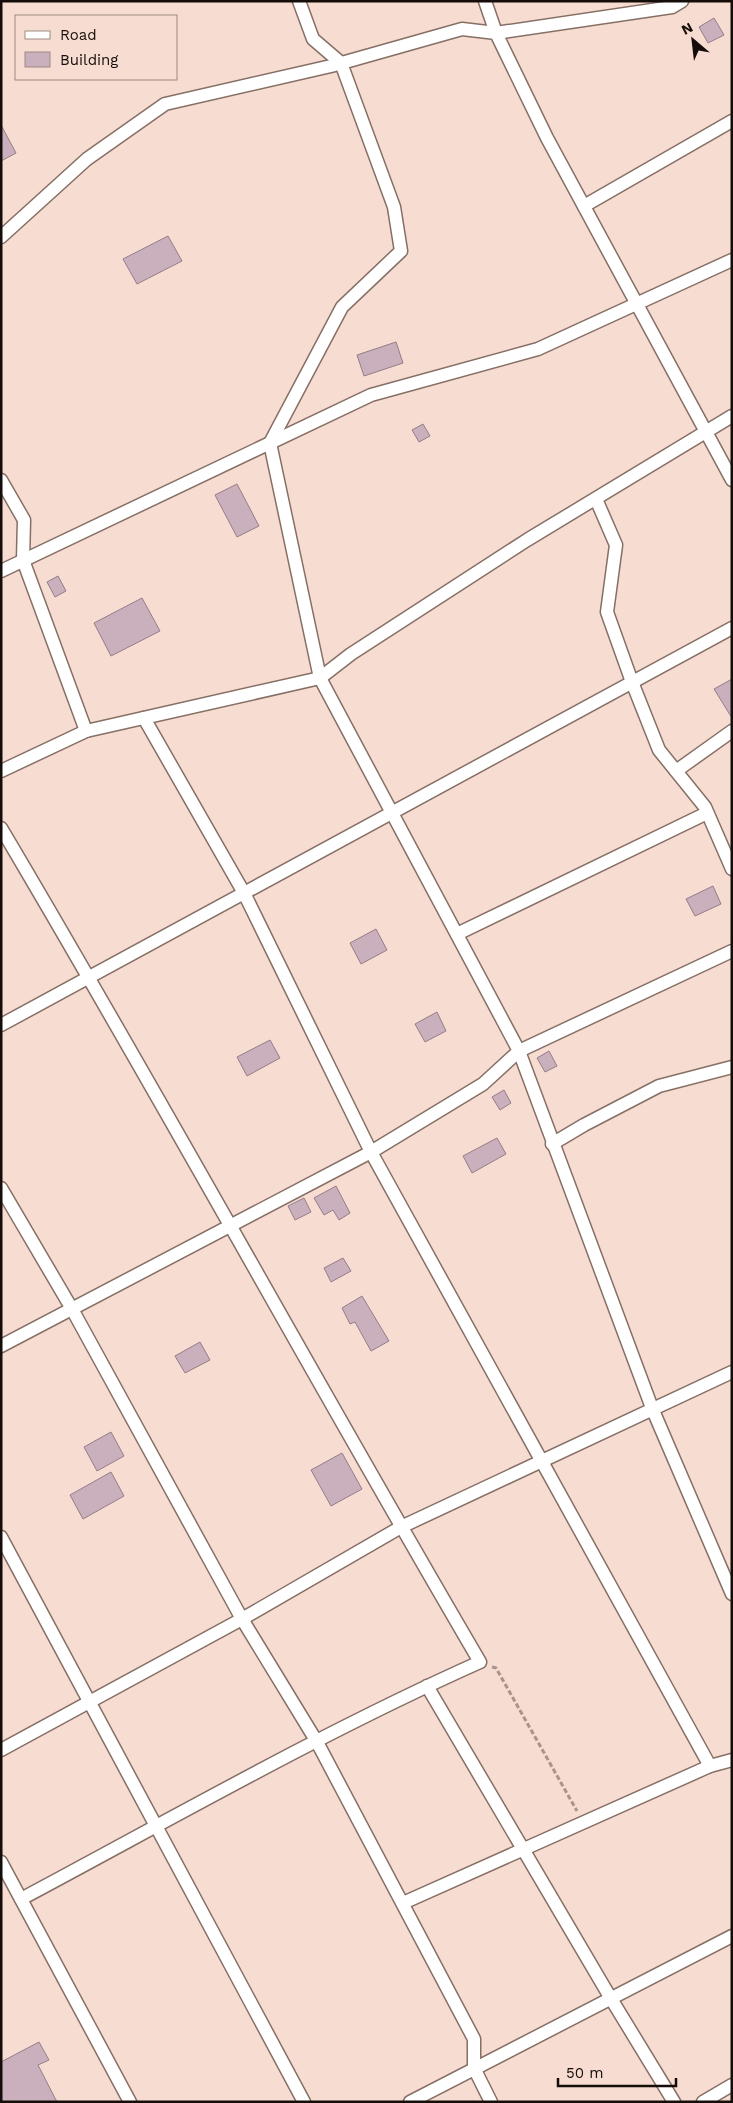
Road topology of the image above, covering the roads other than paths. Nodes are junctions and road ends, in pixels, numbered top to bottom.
1 (299, 1) edge
2 (485, 1) edge
3 (682, 1) edge
4 (496, 33) junction
5 (340, 63) junction
6 (732, 121) edge
7 (584, 206) junction
8 (1, 237) edge
9 (732, 260) edge
10 (637, 304) junction
11 (732, 416) edge
12 (706, 432) junction
13 (270, 442) junction
14 (1, 480) edge
15 (732, 480) edge
16 (596, 498) junction
17 (23, 560) junction
18 (1, 571) edge
19 (732, 628) edge
20 (320, 678) junction
21 (632, 682) junction
22 (144, 718) junction
23 (86, 731) junction
24 (732, 731) edge
25 (1, 771) edge
26 (676, 771) junction
27 (392, 813) junction
28 (707, 813) junction
29 (1, 828) edge
30 (732, 870) edge
31 (244, 893) junction
32 (457, 934) junction
33 (732, 951) edge
34 (90, 978) junction
35 (1, 1025) edge
36 (518, 1052) junction
37 (732, 1067) edge
38 (552, 1144) junction
39 (371, 1152) junction
40 (1, 1188) edge
41 (231, 1226) junction
42 (72, 1309) junction
43 (1, 1346) edge
44 (732, 1372) edge
45 (652, 1408) junction
46 (540, 1461) junction
47 (400, 1527) junction
48 (1, 1537) edge
49 (732, 1594) edge
50 (242, 1619) junction
51 (427, 1686) junction
52 (91, 1701) junction
53 (317, 1742) junction
54 (1, 1750) edge
55 (732, 1760) edge
56 (710, 1766) junction
57 (156, 1827) junction
58 (525, 1849) junction
59 (1, 1862) edge
60 (21, 1899) junction
61 (403, 1903) junction
62 (732, 1936) edge
63 (610, 1997) junction
64 (474, 2068) junction
65 (732, 2085) edge
66 (130, 2102) edge
67 (304, 2102) edge
68 (410, 2102) edge
69 (492, 2102) edge
70 (674, 2102) edge
71 (704, 2102) edge

1 - 5 street
2 - 4 street
3 - 4 street
4 - 5 street
4 - 7 street
5 - 8 street
5 - 13 street
6 - 7 street
7 - 10 street
9 - 10 street
10 - 12 street
10 - 13 street
11 - 12 street
12 - 15 street
12 - 16 street
13 - 17 street
13 - 20 street
14 - 17 street
16 - 20 street
16 - 21 street
17 - 18 street
17 - 23 street
19 - 21 street
20 - 22 street
20 - 27 street
21 - 26 street
21 - 27 street
22 - 23 street
22 - 31 street
23 - 25 street
24 - 26 street
26 - 28 street
27 - 31 street
27 - 32 street
28 - 30 street
28 - 32 street
29 - 34 street
31 - 34 street
31 - 39 street
32 - 36 street
33 - 36 street
34 - 35 street
34 - 41 street
36 - 38 street
36 - 39 street
37 - 38 street
38 - 45 street
39 - 41 street
39 - 46 street
40 - 42 street
41 - 42 street
41 - 47 street
42 - 43 street
42 - 50 street
44 - 45 street
45 - 46 street
45 - 49 street
46 - 47 street
46 - 56 street
47 - 50 street
47 - 51 street
48 - 52 street
50 - 52 street
50 - 53 street
51 - 53 street
51 - 58 street
52 - 54 street
52 - 57 street
53 - 57 street
53 - 61 street
55 - 56 street
56 - 58 street
57 - 60 street
57 - 67 street
58 - 61 street
58 - 63 street
59 - 60 street
60 - 66 street
61 - 64 street
62 - 63 street
63 - 64 street
63 - 70 street
64 - 68 street
64 - 69 street
65 - 71 street

